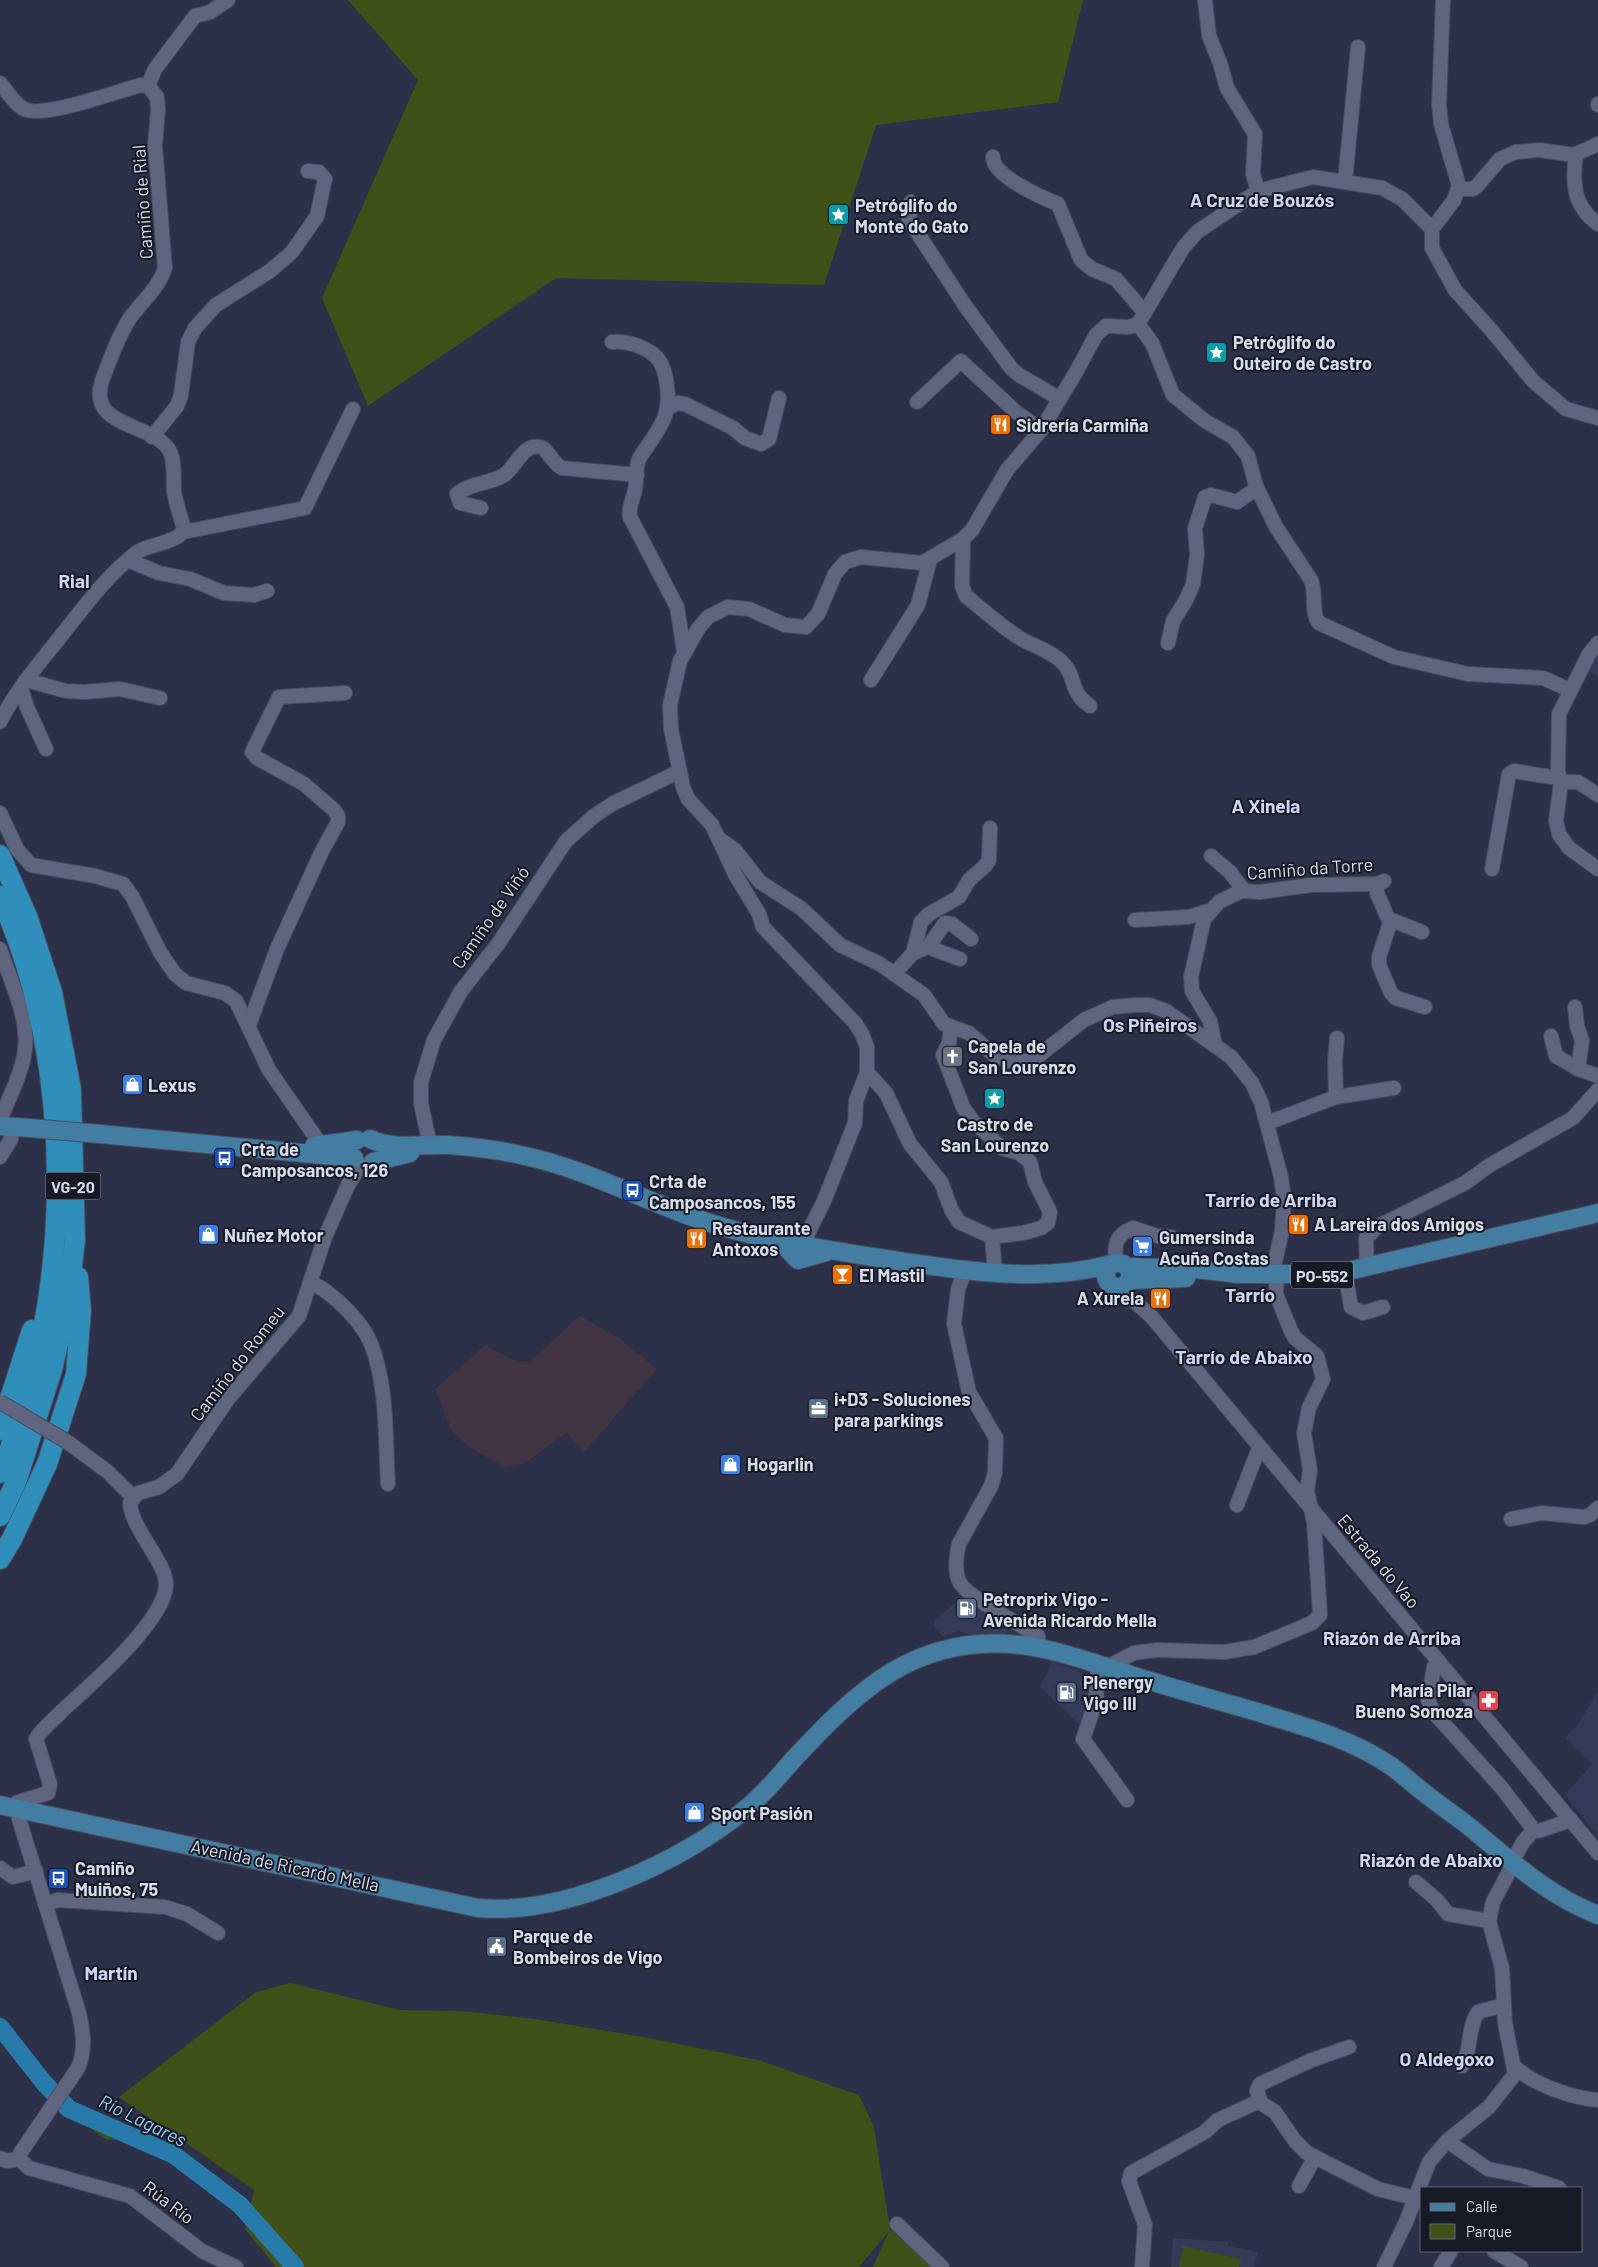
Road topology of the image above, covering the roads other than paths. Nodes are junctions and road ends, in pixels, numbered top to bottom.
1 (228, 0) edge
2 (1205, 0) edge
3 (1443, 0) edge
4 (1358, 46) dead end
5 (0, 83) edge
6 (148, 86) junction
7 (1598, 144) edge
8 (1576, 154) junction
9 (994, 157) dead end
10 (308, 171) dead end
11 (1345, 181) junction
12 (1459, 188) junction
13 (1258, 191) junction
14 (911, 202) dead end
15 (1598, 224) edge
16 (1432, 229) junction
17 (1142, 318) junction
18 (612, 342) dead end
19 (779, 398) dead end
20 (1060, 398) junction
21 (917, 402) dead end
22 (667, 408) junction
23 (353, 409) dead end
24 (1598, 418) edge
25 (1041, 430) junction
26 (152, 437) junction
27 (636, 476) junction
28 (1257, 488) junction
29 (481, 508) dead end
30 (184, 532) junction
31 (963, 539) junction
32 (128, 560) junction
33 (930, 560) junction
34 (267, 591) dead end
35 (1168, 643) dead end
36 (1598, 643) edge
37 (684, 651) junction
38 (871, 680) dead end
39 (24, 684) junction
40 (1570, 690) junction
41 (345, 693) dead end
42 (160, 698) dead end
43 (1090, 706) dead end
44 (0, 722) edge
45 (46, 749) dead end
46 (680, 771) junction
47 (1560, 779) junction
48 (1598, 795) edge
49 (0, 813) edge
50 (990, 828) dead end
51 (718, 838) junction
52 (0, 855) edge
53 (1211, 856) dead end
54 (1492, 869) dead end
55 (1598, 869) edge
56 (1244, 891) junction
57 (0, 896) edge
58 (1209, 911) junction
59 (1389, 919) junction
60 (1135, 920) dead end
61 (1422, 932) dead end
62 (971, 939) dead end
63 (928, 947) junction
64 (0, 949) edge
65 (913, 953) junction
66 (960, 959) dead end
67 (894, 974) junction
68 (1425, 1007) dead end
69 (1575, 1007) dead end
70 (249, 1025) junction
71 (950, 1028) junction
72 (1551, 1036) dead end
73 (1337, 1038) dead end
74 (1215, 1046) junction
75 (1578, 1069) junction
76 (867, 1072) junction
77 (1598, 1076) edge
78 (1394, 1088) dead end
79 (1598, 1090) edge
80 (1336, 1097) junction
81 (1267, 1123) junction
82 (4, 1124) edge
83 (364, 1140) junction
84 (319, 1142) junction
85 (430, 1145) junction
86 (473, 1149) junction
87 (263, 1150) junction
88 (0, 1157) edge
89 (363, 1161) junction
90 (57, 1201) junction
91 (1598, 1213) edge
92 (992, 1237) junction
93 (1171, 1237) dead end
94 (75, 1240) junction
95 (800, 1253) junction
96 (1367, 1268) junction
97 (965, 1271) junction
98 (995, 1272) junction
99 (1345, 1272) junction
100 (1239, 1274) junction
101 (1274, 1275) junction
102 (1123, 1278) junction
103 (311, 1283) junction
104 (1383, 1308) dead end
105 (1151, 1316) junction
106 (0, 1402) edge
107 (0, 1430) edge
108 (1262, 1449) junction
109 (0, 1473) edge
110 (388, 1484) dead end
111 (132, 1497) junction
112 (1237, 1505) dead end
113 (1598, 1508) edge
114 (1312, 1509) junction
115 (0, 1516) edge
116 (1511, 1519) dead end
117 (0, 1559) edge
118 (1038, 1649) junction
119 (1439, 1662) junction
120 (1102, 1667) junction
121 (1432, 1799) junction
122 (1127, 1800) dead end
123 (0, 1805) edge
124 (18, 1809) junction
125 (736, 1811) junction
126 (1571, 1820) junction
127 (1534, 1830) junction
128 (1476, 1833) junction
129 (1598, 1853) edge
130 (0, 1868) edge
131 (36, 1871) junction
132 (1512, 1871) junction
133 (629, 1872) junction
134 (1416, 1882) dead end
135 (1564, 1899) junction
136 (46, 1904) junction
137 (1598, 1915) edge
138 (1489, 1920) junction
139 (1598, 1920) edge
140 (218, 1933) dead end
141 (1504, 2005) junction
142 (1349, 2047) dead end
143 (1462, 2066) dead end
144 (1516, 2068) junction
145 (1598, 2100) edge
146 (1261, 2103) junction
147 (1447, 2142) junction
148 (1315, 2157) junction
149 (0, 2158) edge
150 (19, 2159) junction
151 (1300, 2186) dead end
152 (1422, 2187) edge
153 (1555, 2187) edge
154 (1419, 2199) edge
155 (897, 2224) dead end
156 (1450, 2252) edge
157 (1496, 2252) edge
158 (236, 2267) edge
159 (942, 2267) edge
160 (1142, 2267) edge
161 (1384, 2267) edge
162 (1441, 2267) edge
163 (1521, 2267) edge

1 - 6 street
2 - 13 street
3 - 12 street
4 - 11 street
5 - 6 street
6 - 26 street, Camiño de Rial
7 - 8 street
8 - 12 street
8 - 15 street
9 - 17 street
10 - 26 street
11 - 13 street
11 - 16 street
12 - 16 street
13 - 17 street
14 - 20 street
16 - 24 street
17 - 20 street
17 - 28 street
18 - 22 street
19 - 22 street
20 - 25 street
21 - 25 street
22 - 27 street
23 - 30 street
25 - 31 street
26 - 30 street, Camiño de Rial
27 - 29 street
27 - 37 street
28 - 35 street
28 - 40 street
30 - 32 street
31 - 33 street
31 - 43 street
32 - 34 street
32 - 39 street
33 - 37 street
33 - 38 street
36 - 40 street
37 - 46 street
39 - 42 street
39 - 44 street
39 - 45 street
40 - 47 street
41 - 70 street
46 - 51 street
46 - 85 street, Camiño de Viñó
47 - 48 street
47 - 54 street
47 - 55 street
49 - 70 street
50 - 65 street
51 - 67 street
51 - 76 street
52 - 94 highway, VG-20
53 - 56 street
56 - 58 street, Camiño da Torre
56 - 59 street, Camiño da Torre
57 - 90 highway, VG-20
58 - 60 street
58 - 74 street
59 - 61 street
59 - 68 street
62 - 63 street
63 - 65 street
63 - 66 street
64 - 82 street
65 - 67 street
67 - 71 street
69 - 75 street
70 - 84 street
71 - 74 street
71 - 92 street
72 - 75 street
73 - 80 street
74 - 81 street
75 - 77 street
76 - 92 street
76 - 95 street
78 - 80 street
79 - 96 street
80 - 81 street
81 - 101 street
82 - 87 main road, bridge
82 - 88 street
83 - 84 main road
83 - 85 main road
83 - 89 main road
83 - 89 main road
84 - 87 main road
85 - 86 main road
86 - 89 main road
86 - 95 main road
87 - 89 main road
89 - 103 street, Camiño do Romeu
90 - 107 highway
90 - 109 highway, VG-20
91 - 96 main road, PO-552
92 - 98 street
93 - 102 street
94 - 115 highway, VG-20
94 - 117 highway
95 - 97 main road, PO-552
96 - 99 main road, PO-552
97 - 98 main road, PO-552
97 - 118 street
98 - 102 main road, PO-552
99 - 101 main road, PO-552
99 - 104 street
100 - 101 main road, PO-552
100 - 102 main road, PO-552
100 - 102 main road, PO-552
101 - 114 street
102 - 105 street, Estrada do Vao
102 - 105 street, Estrada do Vao
103 - 110 street
103 - 111 street, Camiño do Romeu
105 - 108 street, Estrada do Vao
106 - 111 street, bridge
108 - 112 street
108 - 114 street, Estrada do Vao
111 - 124 street
113 - 116 street
114 - 119 street, Estrada do Vao
114 - 120 street
118 - 120 main road, Avenida de Ricardo Mella
118 - 125 main road, Avenida de Ricardo Mella
119 - 126 street, Estrada do Vao
119 - 127 street
120 - 121 main road, Avenida de Ricardo Mella
120 - 122 street
121 - 128 main road, Avenida de Ricardo Mella
121 - 132 main road, Avenida de Ricardo Mella
123 - 124 main road, Avenida de Ricardo Mella
124 - 131 street
124 - 133 main road, Avenida de Ricardo Mella
125 - 133 main road, Avenida de Ricardo Mella
125 - 133 main road, Avenida de Ricardo Mella
126 - 127 street
126 - 129 street, Estrada do Vao
127 - 132 street
128 - 132 main road
128 - 135 main road, Avenida de Ricardo Mella
130 - 131 street
131 - 136 street
132 - 135 main road
132 - 138 street
132 - 139 main road, Avenida de Ricardo Mella
134 - 138 street
135 - 137 main road, Avenida de Ricardo Mella
136 - 140 street
136 - 150 street
138 - 141 street
141 - 143 street
141 - 144 street
142 - 146 street
144 - 145 street
144 - 147 street
146 - 148 street
146 - 160 street
147 - 152 street
147 - 153 street
148 - 151 street
148 - 154 street
149 - 150 street
150 - 158 street, Rúa Río
154 - 161 street
155 - 159 street
156 - 162 street
157 - 163 street

